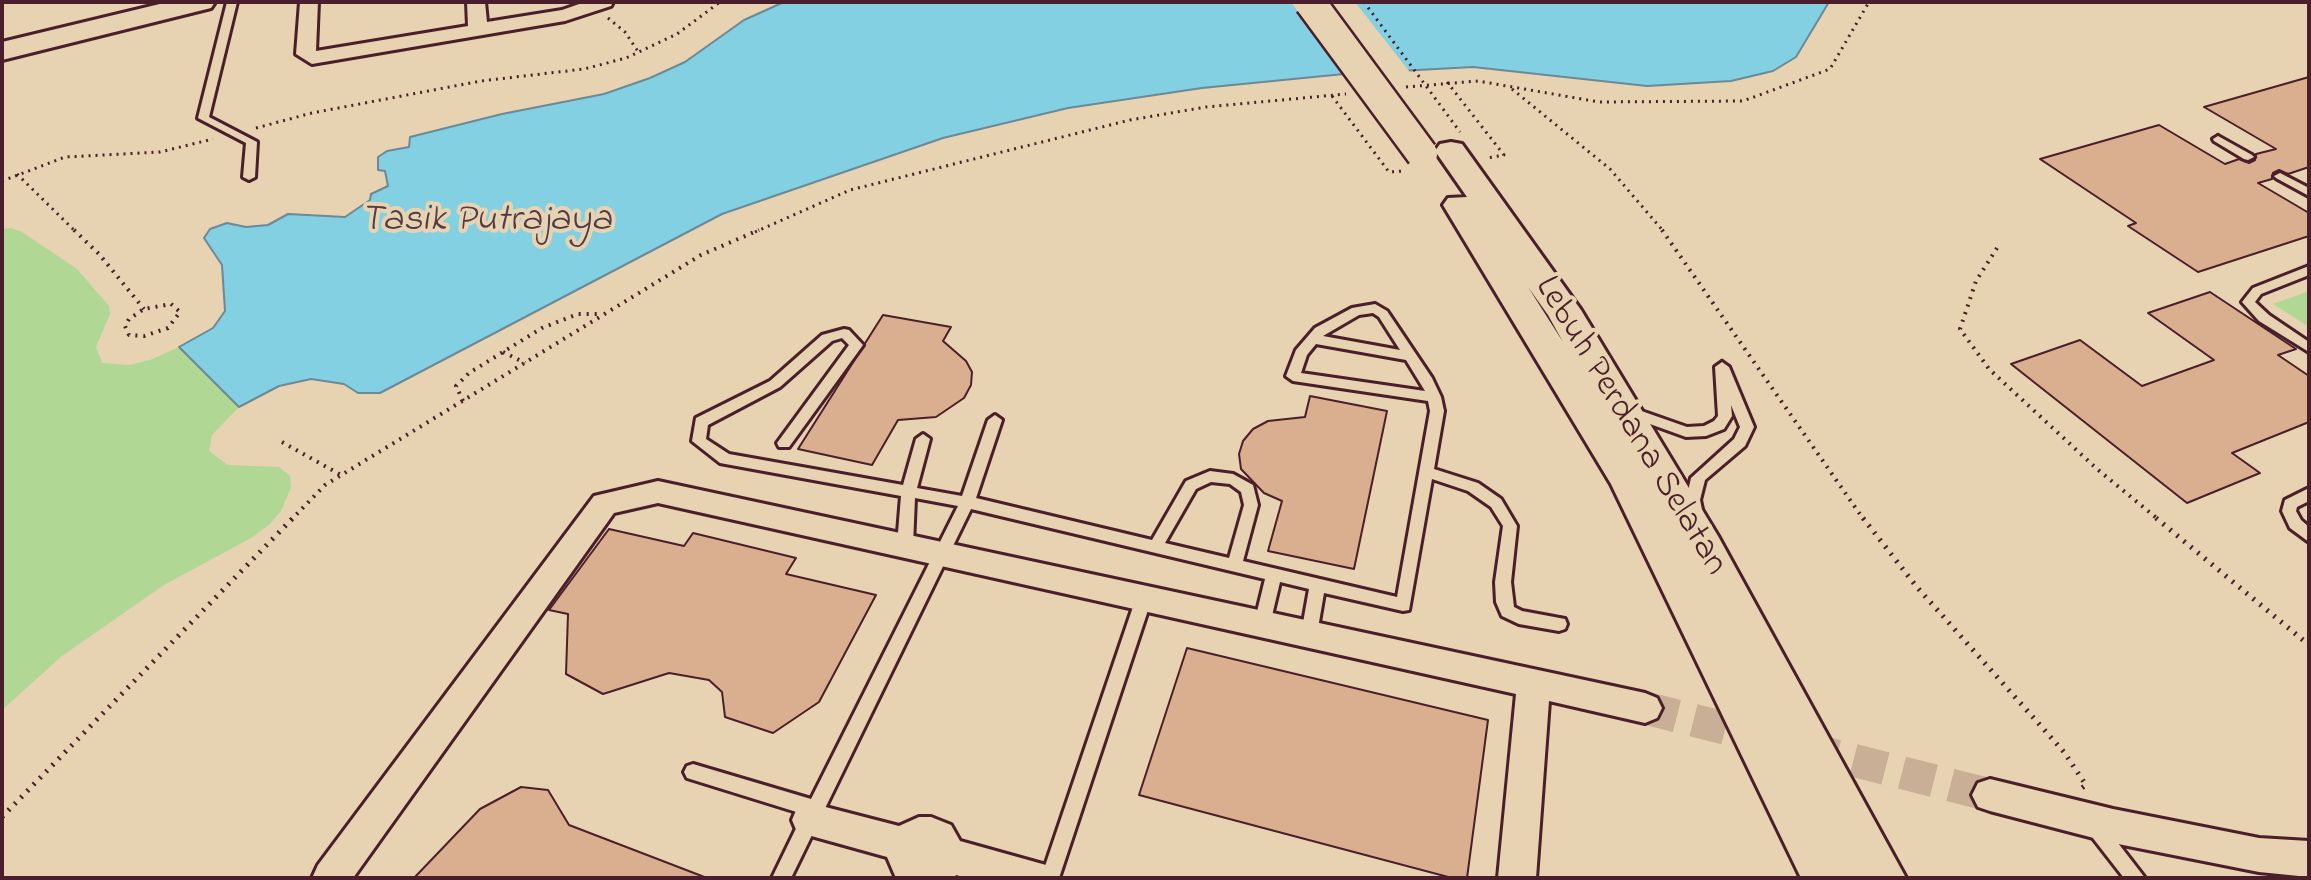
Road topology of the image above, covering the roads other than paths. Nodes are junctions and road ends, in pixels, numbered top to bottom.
1 (157, 2) edge
2 (201, 2) edge
3 (232, 2) edge
4 (309, 2) edge
5 (476, 2) edge
6 (1310, 2) edge
7 (1338, 2) edge
8 (596, 5) edge
9 (478, 30) junction
10 (3, 41) edge
11 (2218, 139) dead end
12 (1441, 154) junction
13 (2248, 157) dead end
14 (2280, 176) dead end
15 (249, 177) dead end
16 (2309, 193) edge
17 (2309, 270) edge
18 (1313, 339) junction
19 (2309, 348) edge
20 (1410, 356) junction
21 (1434, 397) junction
22 (1622, 409) junction
23 (995, 420) dead end
24 (923, 439) dead end
25 (784, 443) dead end
26 (1427, 472) junction
27 (908, 493) junction
28 (2309, 494) edge
29 (967, 502) junction
30 (2309, 536) edge
31 (905, 545) junction
32 (1155, 547) junction
33 (1703, 548) junction
34 (941, 554) junction
35 (1235, 563) junction
36 (1274, 575) junction
37 (1318, 585) junction
38 (1144, 598) junction
39 (1262, 624) junction
40 (1559, 624) dead end
41 (1309, 634) junction
42 (1534, 683) junction
43 (1645, 708) tunnel mouth
44 (693, 772) dead end
45 (1990, 795) tunnel mouth
46 (813, 814) junction
47 (2090, 821) junction
48 (2309, 859) edge
49 (331, 878) edge
50 (781, 878) edge
51 (1033, 878) edge
52 (1050, 878) edge
53 (1517, 878) edge
54 (1828, 878) edge
55 (1880, 878) edge
56 (2136, 878) edge

1 - 10 main road
2 - 10 main road
3 - 15 lane
4 - 9 street
5 - 9 street
6 - 12 main road, Lebuh Perdana Selatan, bridge
7 - 12 main road, Lebuh Perdana Selatan
8 - 9 street
11 - 13 lane
12 - 22 main road, Lebuh Perdana Selatan
12 - 54 main road, Lebuh Perdana Selatan
14 - 16 lane
17 - 19 lane
18 - 20 lane
18 - 20 lane
18 - 21 lane
20 - 21 lane
21 - 26 lane
22 - 33 main road, Lebuh Perdana Selatan
22 - 33 lane
23 - 29 lane
24 - 27 lane
25 - 27 lane
26 - 37 lane
26 - 40 lane
27 - 29 lane
27 - 31 lane
28 - 30 lane
29 - 32 lane
29 - 34 lane
31 - 34 street
31 - 49 street
32 - 35 lane
32 - 35 lane
33 - 55 main road, Lebuh Perdana Selatan
34 - 38 street
34 - 46 lane
35 - 36 lane
36 - 37 lane
36 - 39 lane
37 - 41 lane
38 - 39 street
38 - 52 lane
39 - 41 street
41 - 42 street
42 - 43 street
42 - 53 street
44 - 46 lane
45 - 47 street
46 - 50 lane
46 - 51 street
47 - 48 street
47 - 56 lane

